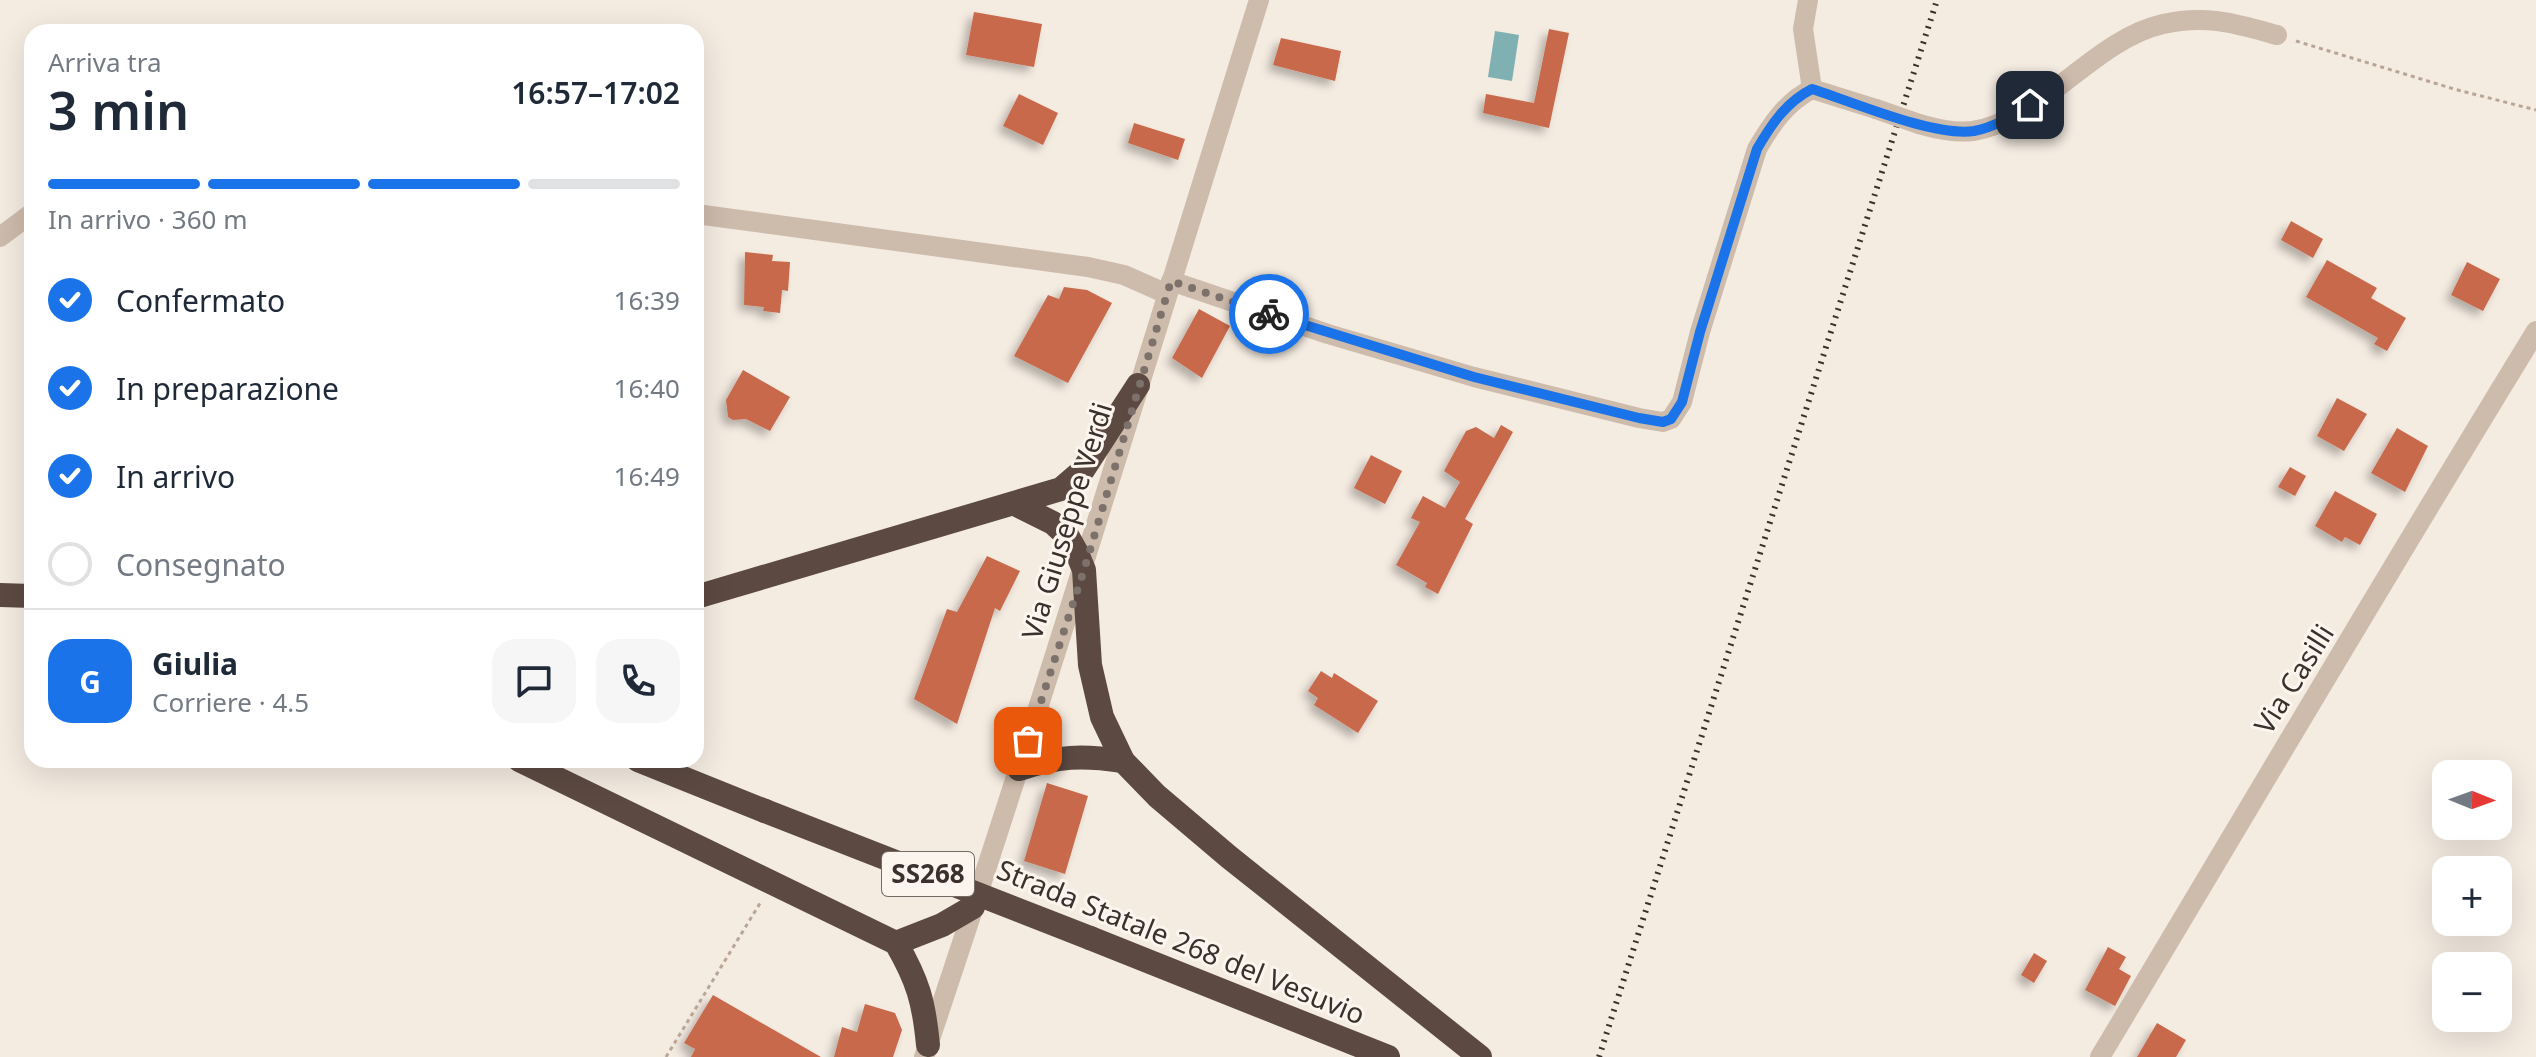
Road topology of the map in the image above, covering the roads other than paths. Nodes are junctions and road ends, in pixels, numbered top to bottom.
1 (1259, 0) edge
2 (1808, 0) edge
3 (2277, 35) road end
4 (1812, 89) junction
5 (704, 215) edge
6 (24, 219) edge
7 (0, 237) edge
8 (1169, 287) junction
9 (2536, 331) edge
10 (1138, 385) junction
11 (1015, 504) junction
12 (1084, 570) junction
13 (0, 595) edge
14 (704, 595) edge
15 (24, 596) edge
16 (1123, 761) junction
17 (535, 768) edge
18 (658, 768) edge
19 (1019, 769) junction
20 (973, 907) junction
21 (896, 943) junction
22 (926, 1051) edge
23 (1388, 1057) edge
24 (1480, 1057) edge
25 (2100, 1057) edge

1 - 8 street, Via Giuseppe Verdi
2 - 4 street
3 - 4 street, bridge
4 - 8 street
5 - 8 street
6 - 7 street
8 - 10 street, Via Giuseppe Verdi
9 - 25 street, Via Casilli
10 - 11 highway
10 - 12 street, Via Giuseppe Verdi
11 - 12 highway
11 - 14 highway
12 - 16 highway
12 - 19 street, Via Giuseppe Verdi
13 - 15 highway
16 - 19 highway
16 - 24 highway
17 - 21 highway
18 - 23 highway, Strada Statale 268 del Vesuvio / SS268, bridge
19 - 20 street, Via Giuseppe Verdi
20 - 21 highway
20 - 22 street, Via Giuseppe Verdi
21 - 22 highway

